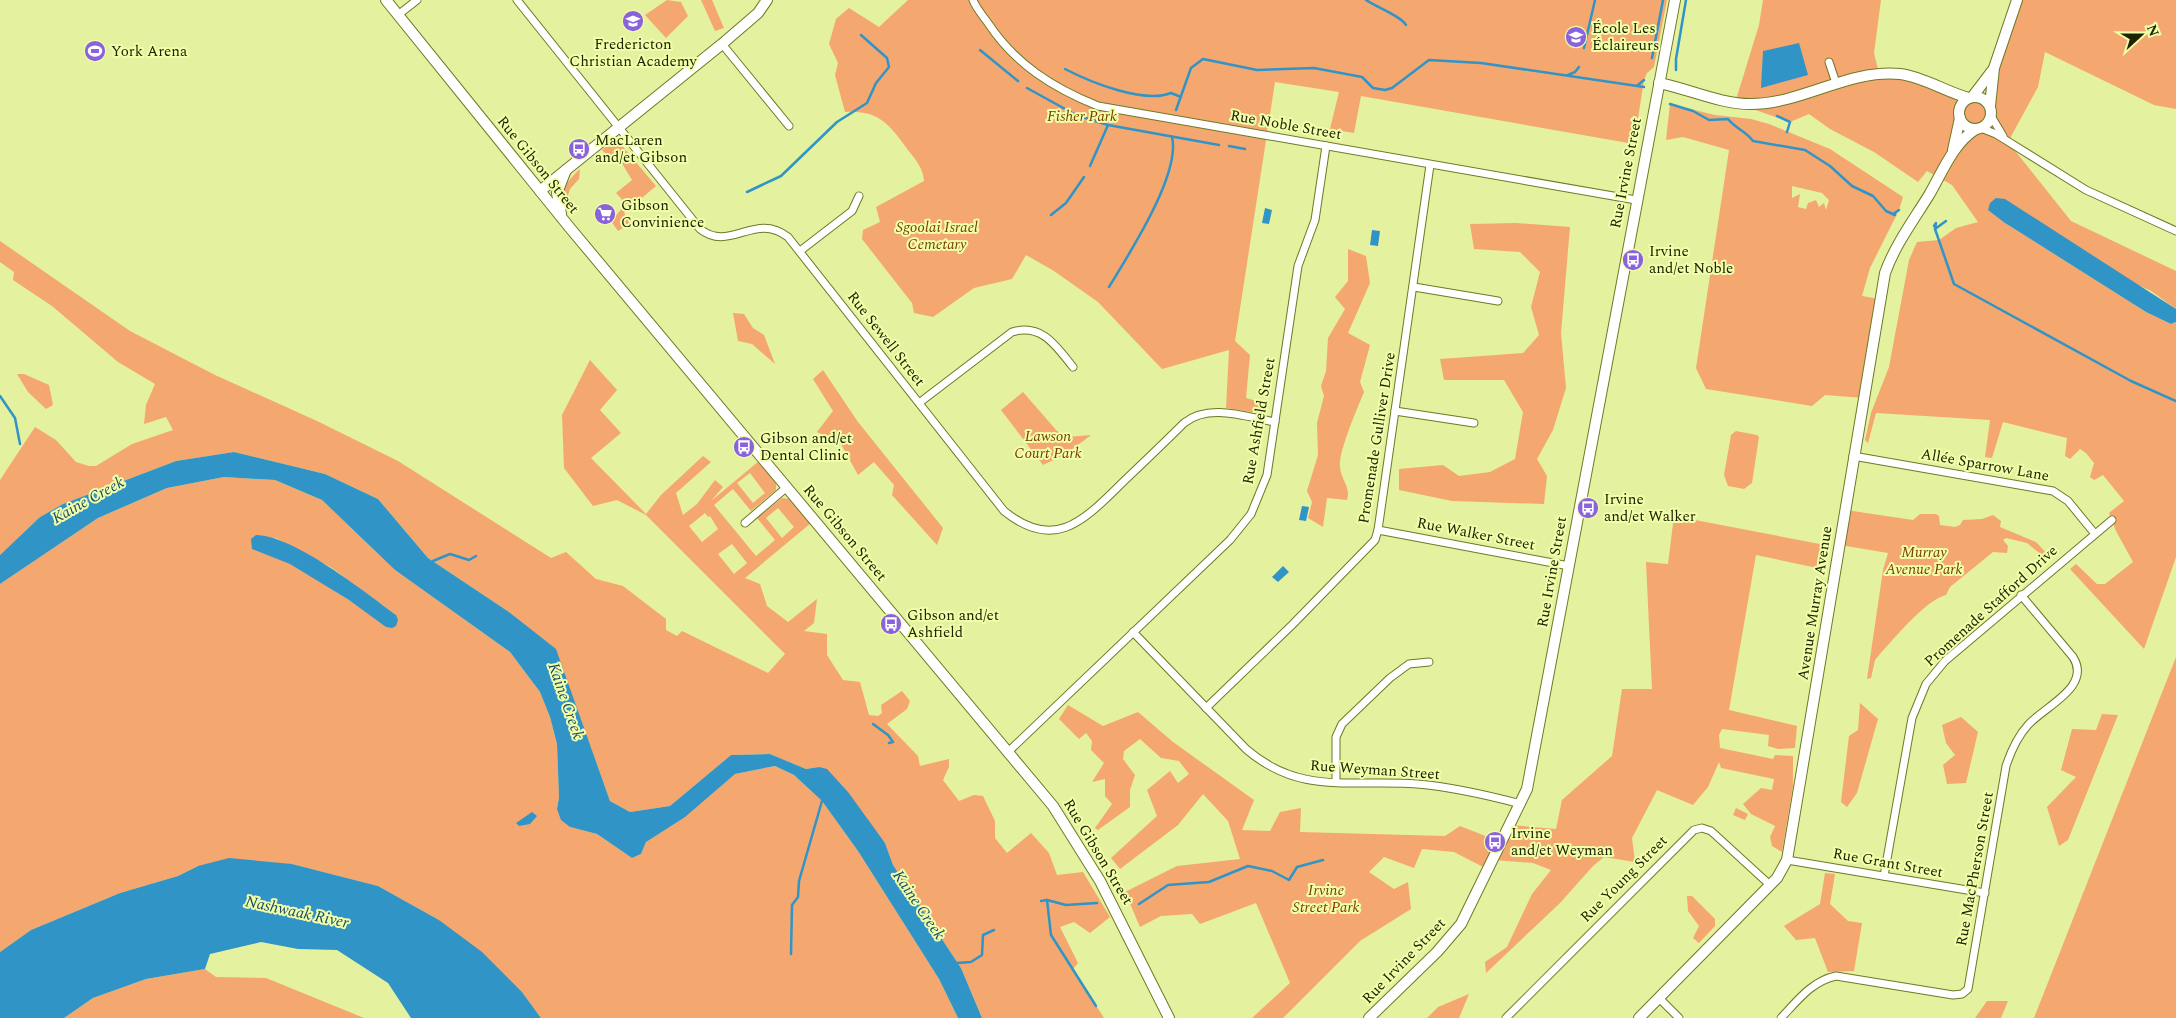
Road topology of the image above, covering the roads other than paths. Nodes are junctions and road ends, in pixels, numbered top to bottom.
1 (386, 0) edge
2 (417, 0) edge
3 (517, 0) edge
4 (766, 0) edge
5 (973, 0) edge
6 (1675, 0) edge
7 (2017, 0) edge
8 (398, 15) junction
9 (722, 44) junction
10 (1829, 62) dead end
11 (1994, 68) junction
12 (1658, 83) junction
13 (1836, 83) junction
14 (1936, 86) junction
15 (1971, 97) junction
16 (1990, 111) junction
17 (1959, 115) junction
18 (619, 126) junction
19 (789, 126) dead end
20 (1978, 128) junction
21 (2008, 142) junction
22 (1326, 146) junction
23 (1952, 153) junction
24 (1430, 165) junction
25 (567, 167) junction
26 (540, 191) junction
27 (859, 196) dead end
28 (1636, 200) junction
29 (563, 219) junction
30 (2176, 231) edge
31 (800, 250) junction
32 (1414, 286) junction
33 (1498, 301) dead end
34 (1074, 366) dead end
35 (919, 403) junction
36 (1395, 411) junction
37 (1275, 422) junction
38 (1474, 423) dead end
39 (1853, 456) junction
40 (787, 488) junction
41 (2112, 520) dead end
42 (744, 523) dead end
43 (1378, 530) junction
44 (2095, 534) junction
45 (1568, 566) junction
46 (2021, 595) junction
47 (1134, 632) junction
48 (1429, 662) dead end
49 (1206, 708) junction
50 (1008, 752) junction
51 (1336, 782) junction
52 (1521, 804) junction
53 (1787, 860) junction
54 (1884, 876) junction
55 (1770, 885) junction
56 (1985, 893) junction
57 (1659, 998) junction
58 (1169, 1018) edge
59 (1369, 1018) edge
60 (1506, 1018) edge
61 (1639, 1018) edge
62 (1679, 1018) edge
63 (1781, 1018) edge

1 - 8 street, Rue Gibson Street
2 - 8 street
3 - 18 street, Rue Sewell Street
4 - 9 street
5 - 22 street, Rue Noble Street
6 - 12 street, Rue Irvine Street
7 - 11 street
8 - 26 street, Rue Gibson Street
9 - 18 street
9 - 19 street
10 - 13 street
11 - 15 street
11 - 16 street
12 - 13 street
12 - 28 street, Rue Irvine Street
13 - 14 street
14 - 15 street
14 - 17 street
15 - 16 street
15 - 17 street
16 - 20 street
16 - 21 street
17 - 20 street
17 - 23 street, Avenue Murray Avenue
18 - 25 street
18 - 31 street, Rue Sewell Street
20 - 21 street
20 - 23 street, Avenue Murray Avenue
21 - 30 street
22 - 24 street, Rue Noble Street
22 - 37 street, Rue Ashfield Street
23 - 39 street, Avenue Murray Avenue
24 - 28 street, Rue Noble Street
24 - 32 street, Promenade Gulliver Drive
25 - 26 street
25 - 29 street
26 - 29 street, Rue Gibson Street
27 - 31 street
28 - 45 street, Rue Irvine Street
29 - 40 street, Rue Gibson Street
31 - 35 street, Rue Sewell Street
32 - 33 street
32 - 36 street, Promenade Gulliver Drive
34 - 35 street
35 - 37 street, Rue Sewell Street
36 - 38 street
36 - 43 street, Promenade Gulliver Drive
37 - 47 street, Rue Ashfield Street
39 - 44 street, Allée Sparrow Lane
39 - 53 street, Avenue Murray Avenue
40 - 42 street
40 - 50 street, Rue Gibson Street
41 - 44 street, Promenade Stafford Drive
43 - 45 street, Rue Walker Street
43 - 49 street, Promenade Gulliver Drive
44 - 46 street, Promenade Stafford Drive
45 - 52 street, Rue Irvine Street
46 - 54 street, Promenade Stafford Drive
46 - 56 street, Rue MacPherson Street
47 - 49 street, Rue Weyman Street
47 - 50 street, Rue Ashfield Street
48 - 51 street
49 - 51 street, Rue Weyman Street
50 - 58 street, Rue Gibson Street
51 - 52 street, Rue Weyman Street
52 - 59 street, Rue Irvine Street
53 - 54 street, Rue Grant Street
53 - 55 street, Avenue Murray Avenue
54 - 56 street, Rue Grant Street
55 - 57 street, Avenue Murray Avenue
55 - 60 street, Rue Young Street
56 - 63 street, Rue MacPherson Street
57 - 61 street, Avenue Murray Avenue
57 - 62 street

